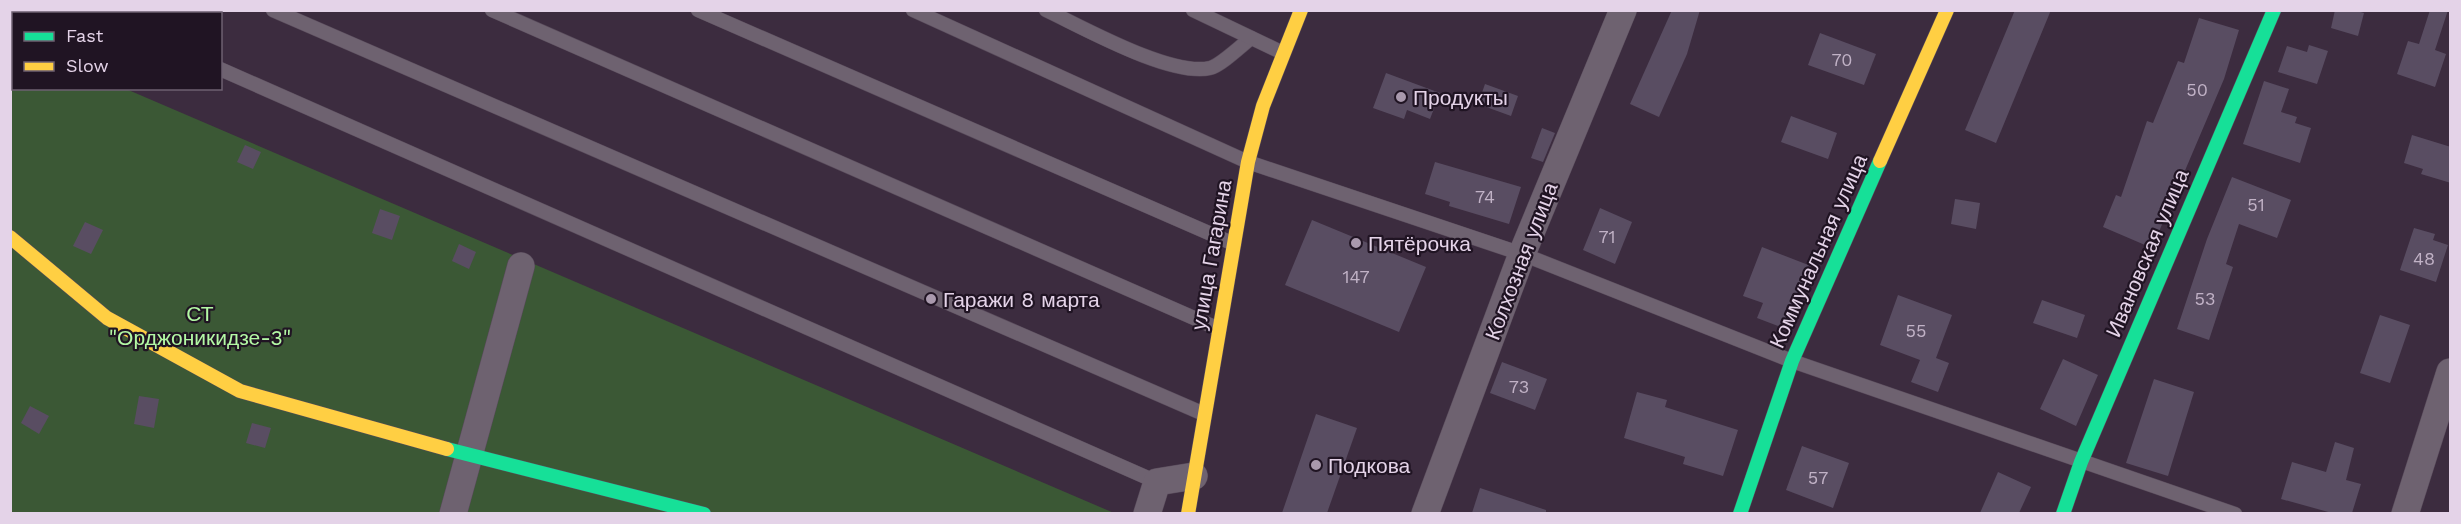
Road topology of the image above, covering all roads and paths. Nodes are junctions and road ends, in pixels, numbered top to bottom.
1 (273, 10) edge
2 (492, 10) edge
3 (698, 10) edge
4 (913, 10) edge
5 (1046, 10) edge
6 (1193, 10) edge
7 (1301, 10) edge
8 (1623, 10) edge
9 (1947, 10) edge
10 (2274, 10) edge
11 (1251, 38) junction
12 (1283, 53) junction
13 (222, 70) edge
14 (1248, 162) junction
15 (10, 237) edge
16 (1234, 244) junction
17 (1522, 254) junction
18 (521, 266) dead end
19 (1219, 329) junction
20 (1792, 361) junction
21 (2451, 372) edge
22 (1204, 414) junction
23 (470, 454) junction
24 (2081, 462) junction
25 (1194, 476) junction
26 (1157, 482) junction
27 (453, 513) edge
28 (704, 513) edge
29 (1147, 513) edge
30 (1188, 513) edge
31 (1425, 513) edge
32 (1740, 513) edge
33 (2063, 513) edge
34 (2235, 513) edge
35 (2405, 513) edge

1 - 22 lane
2 - 19 lane
3 - 16 lane
4 - 14 lane
5 - 11 lane
6 - 11 lane
7 - 12 street, улица Гагарина
8 - 17 street, Колхозная улица
9 - 20 street, Коммунальная улица
10 - 24 street, Ивановская улица
11 - 12 lane
12 - 14 street, улица Гагарина
13 - 26 lane
14 - 16 street, улица Гагарина
14 - 17 lane
15 - 23 street
16 - 19 street, улица Гагарина
17 - 20 lane
17 - 31 street, Колхозная улица
18 - 23 street
19 - 22 street, улица Гагарина
20 - 24 lane
20 - 32 street, Коммунальная улица
21 - 35 street
22 - 25 street, улица Гагарина
23 - 27 street
23 - 28 street
24 - 33 street, Ивановская улица
24 - 34 lane
25 - 26 street
25 - 30 street, улица Гагарина
26 - 29 street

